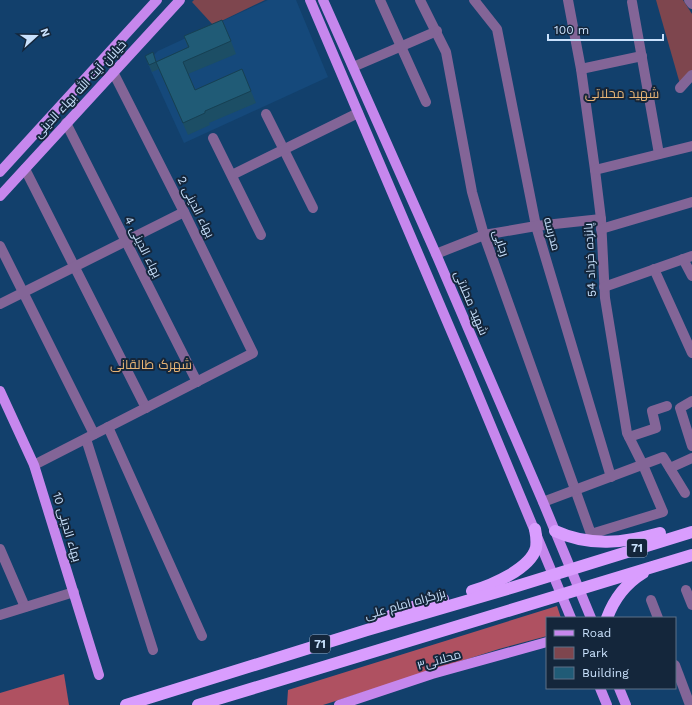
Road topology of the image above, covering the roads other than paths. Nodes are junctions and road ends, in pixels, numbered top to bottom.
1 (157, 0) edge
2 (180, 0) edge
3 (310, 0) edge
4 (323, 0) edge
5 (380, 0) edge
6 (420, 0) edge
7 (474, 0) edge
8 (568, 0) edge
9 (689, 0) edge
10 (632, 2) dead end
11 (692, 4) edge
12 (437, 31) junction
13 (401, 46) junction
14 (642, 56) junction
15 (353, 67) junction
16 (580, 69) junction
17 (113, 72) junction
18 (692, 75) edge
19 (680, 88) dead end
20 (426, 102) dead end
21 (358, 112) junction
22 (266, 114) dead end
23 (66, 123) junction
24 (213, 138) dead end
25 (692, 146) edge
26 (283, 150) junction
27 (659, 154) junction
28 (25, 169) junction
29 (595, 170) junction
30 (0, 172) edge
31 (232, 175) junction
32 (0, 196) edge
33 (692, 202) edge
34 (313, 208) dead end
35 (184, 212) junction
36 (601, 224) junction
37 (536, 226) junction
38 (261, 235) dead end
39 (484, 235) junction
40 (125, 242) junction
41 (0, 246) edge
42 (436, 254) junction
43 (688, 257) edge
44 (75, 267) junction
45 (654, 269) junction
46 (692, 276) edge
47 (604, 287) junction
48 (23, 293) junction
49 (0, 304) edge
50 (692, 353) edge
51 (197, 382) junction
52 (0, 391) edge
53 (692, 401) edge
54 (667, 406) dead end
55 (146, 408) junction
56 (108, 427) junction
57 (90, 436) junction
58 (629, 437) junction
59 (692, 446) edge
60 (692, 458) edge
61 (34, 465) junction
62 (644, 465) junction
63 (670, 468) junction
64 (611, 477) junction
65 (576, 490) junction
66 (685, 493) dead end
67 (543, 502) junction
68 (664, 512) joint
69 (692, 524) edge
70 (535, 529) junction
71 (555, 531) junction
72 (692, 532) edge
73 (0, 549) edge
74 (692, 555) edge
75 (652, 567) junction
76 (686, 590) dead end
77 (74, 592) junction
78 (651, 600) dead end
79 (692, 605) edge
80 (25, 607) junction
81 (0, 615) edge
82 (571, 617) edge
83 (591, 617) edge
84 (607, 617) edge
85 (658, 617) edge
86 (367, 630) junction
87 (202, 636) dead end
88 (546, 642) edge
89 (152, 650) dead end
90 (676, 668) edge
91 (99, 674) dead end
92 (600, 689) edge
93 (619, 689) edge
94 (126, 705) edge
95 (198, 705) edge
96 (339, 705) edge
97 (608, 705) edge
98 (626, 705) edge
99 (690, 705) edge

1 - 30 main road, خیابان آیت الله بهاء الدینی
2 - 17 main road, خیابان آیت الله بهاء الدینی
3 - 21 main road
4 - 15 main road, شهید محلاتی
5 - 13 street
6 - 12 street, رجایی
7 - 37 street, مدرسه
8 - 16 street, پانزده خرداد 54
9 - 11 street
10 - 14 street
12 - 13 street
12 - 39 street, رجایی
13 - 15 street
13 - 20 street
14 - 16 street
14 - 27 street
15 - 42 main road, شهید محلاتی
16 - 29 street, پانزده خرداد 54
17 - 23 main road, خیابان آیت الله بهاء الدینی
17 - 35 street, بهاء الدینی 2
18 - 19 street
21 - 26 street
21 - 70 main road
22 - 26 street
23 - 28 main road, خیابان آیت الله بهاء الدینی
23 - 40 street, بهاء الدینی 4
24 - 31 street
25 - 27 street
26 - 31 street
26 - 34 street
27 - 29 street
28 - 32 main road, خیابان آیت الله بهاء الدینی
28 - 44 street
29 - 36 street, پانزده خرداد 54
31 - 38 street
33 - 36 street
35 - 40 street
35 - 51 street, بهاء الدینی 2
36 - 37 street
36 - 47 street, پانزده خرداد 54
37 - 39 street
37 - 64 street, مدرسه
39 - 42 street
39 - 65 street, رجایی
40 - 44 street
40 - 51 street, بهاء الدینی 4
41 - 48 street
42 - 67 main road, شهید محلاتی
43 - 45 street
43 - 46 street
44 - 48 street
44 - 55 street
45 - 47 street
45 - 50 street
47 - 58 street, پانزده خرداد 54
48 - 49 street
48 - 57 street
51 - 55 street
52 - 61 main road, بهاء الدینی 10
53 - 59 street
54 - 58 street
55 - 56 street
56 - 57 street
56 - 87 street
57 - 61 street
57 - 89 street
58 - 62 street, پانزده خرداد 54
60 - 63 street
61 - 77 main road, بهاء الدینی 10
62 - 63 street
62 - 64 street
62 - 68 street, پانزده خرداد 54
63 - 66 street
64 - 65 street
65 - 67 street
65 - 68 street, رجایی
67 - 71 main road, شهید محلاتی
69 - 71 highway
70 - 82 main road
70 - 86 highway
71 - 83 main road, شهید محلاتی
72 - 86 highway, بزرگراه امام علی / 71
73 - 80 street
74 - 75 highway, 71
75 - 84 highway
75 - 95 highway, 71
76 - 79 street
77 - 80 street
77 - 91 main road, بهاء الدینی 10
78 - 85 street
80 - 81 street
86 - 94 highway, بزرگراه امام علی / 71
88 - 96 main road, محلاتی۳
90 - 99 street
92 - 97 main road
93 - 98 main road

